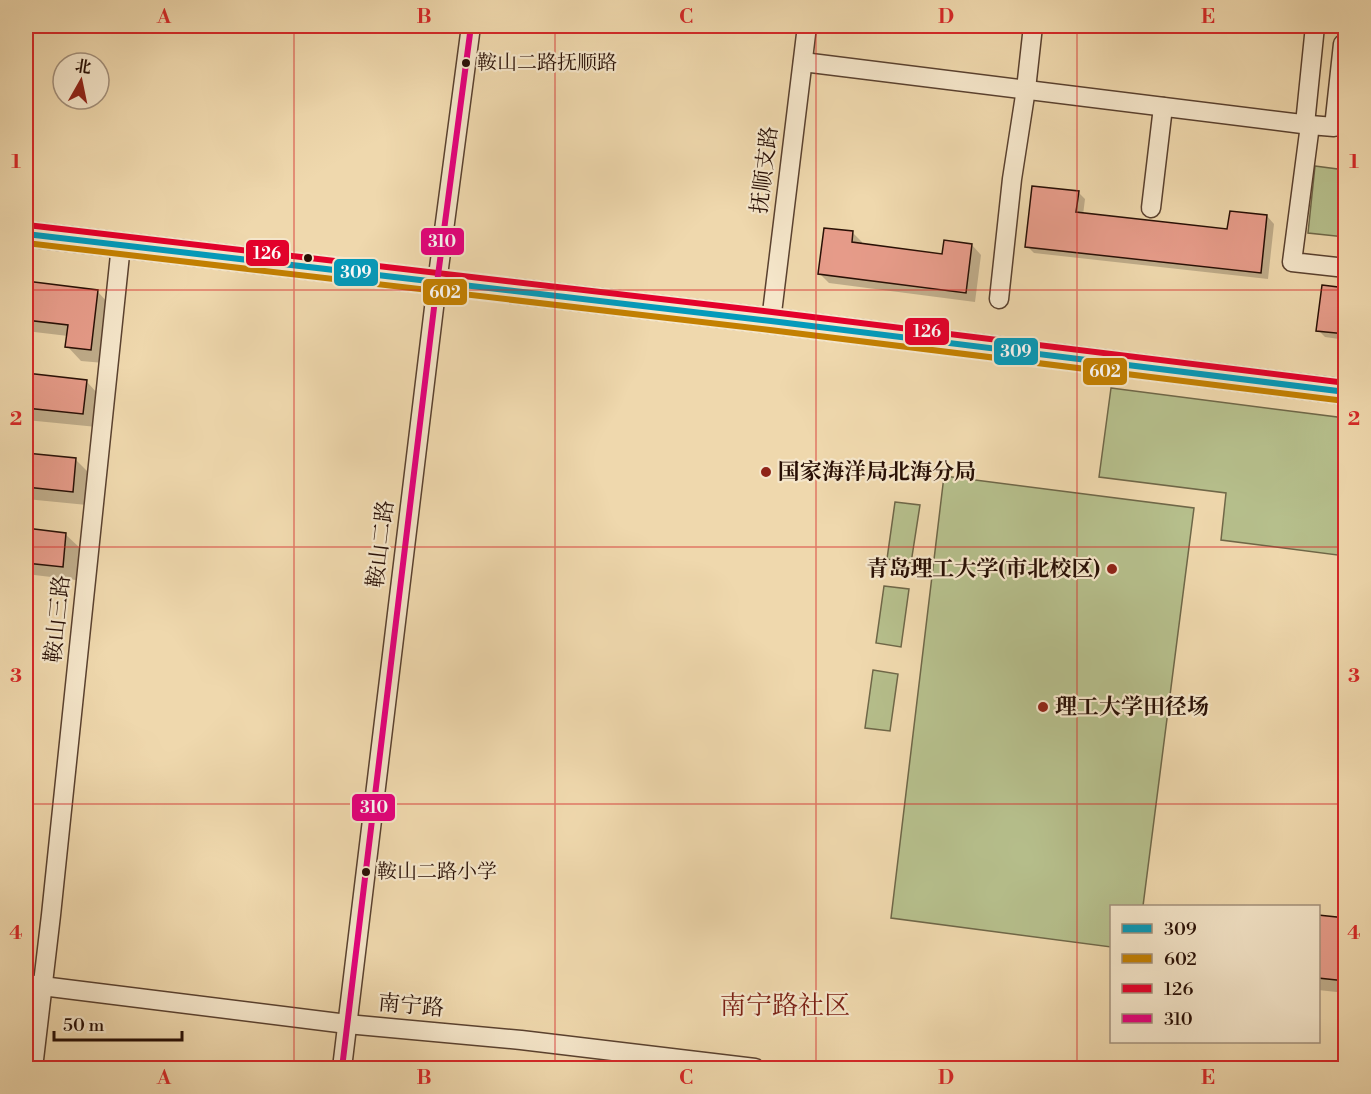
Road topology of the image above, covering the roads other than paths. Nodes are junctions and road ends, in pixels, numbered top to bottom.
1 (471, 26) edge
2 (807, 26) edge
3 (1033, 26) edge
4 (1315, 26) edge
5 (1346, 44) edge
6 (803, 62) junction
7 (1026, 89) junction
8 (1163, 106) junction
9 (1308, 124) junction
10 (1151, 208) dead end
11 (26, 234) edge
12 (121, 245) junction
13 (1346, 268) edge
14 (436, 283) junction
15 (999, 299) dead end
16 (771, 321) junction
17 (1346, 392) edge
18 (34, 985) edge
19 (347, 1024) junction
20 (33, 1068) edge
21 (342, 1068) edge
22 (755, 1068) edge

1 - 14 street, 鞍山二路
2 - 6 street, 抚顺支路
3 - 7 street
4 - 9 street
5 - 9 street
6 - 7 street
6 - 16 street, 抚顺支路
7 - 8 street
7 - 15 street
8 - 9 street
8 - 10 street
9 - 13 street
11 - 12 main road
12 - 14 main road
12 - 18 street, 鞍山三路
14 - 16 main road
14 - 19 street, 鞍山二路
16 - 17 main road
18 - 19 street, 南宁路
18 - 20 street, 鞍山三路
19 - 21 street, 鞍山二路
19 - 22 street, 南宁路

